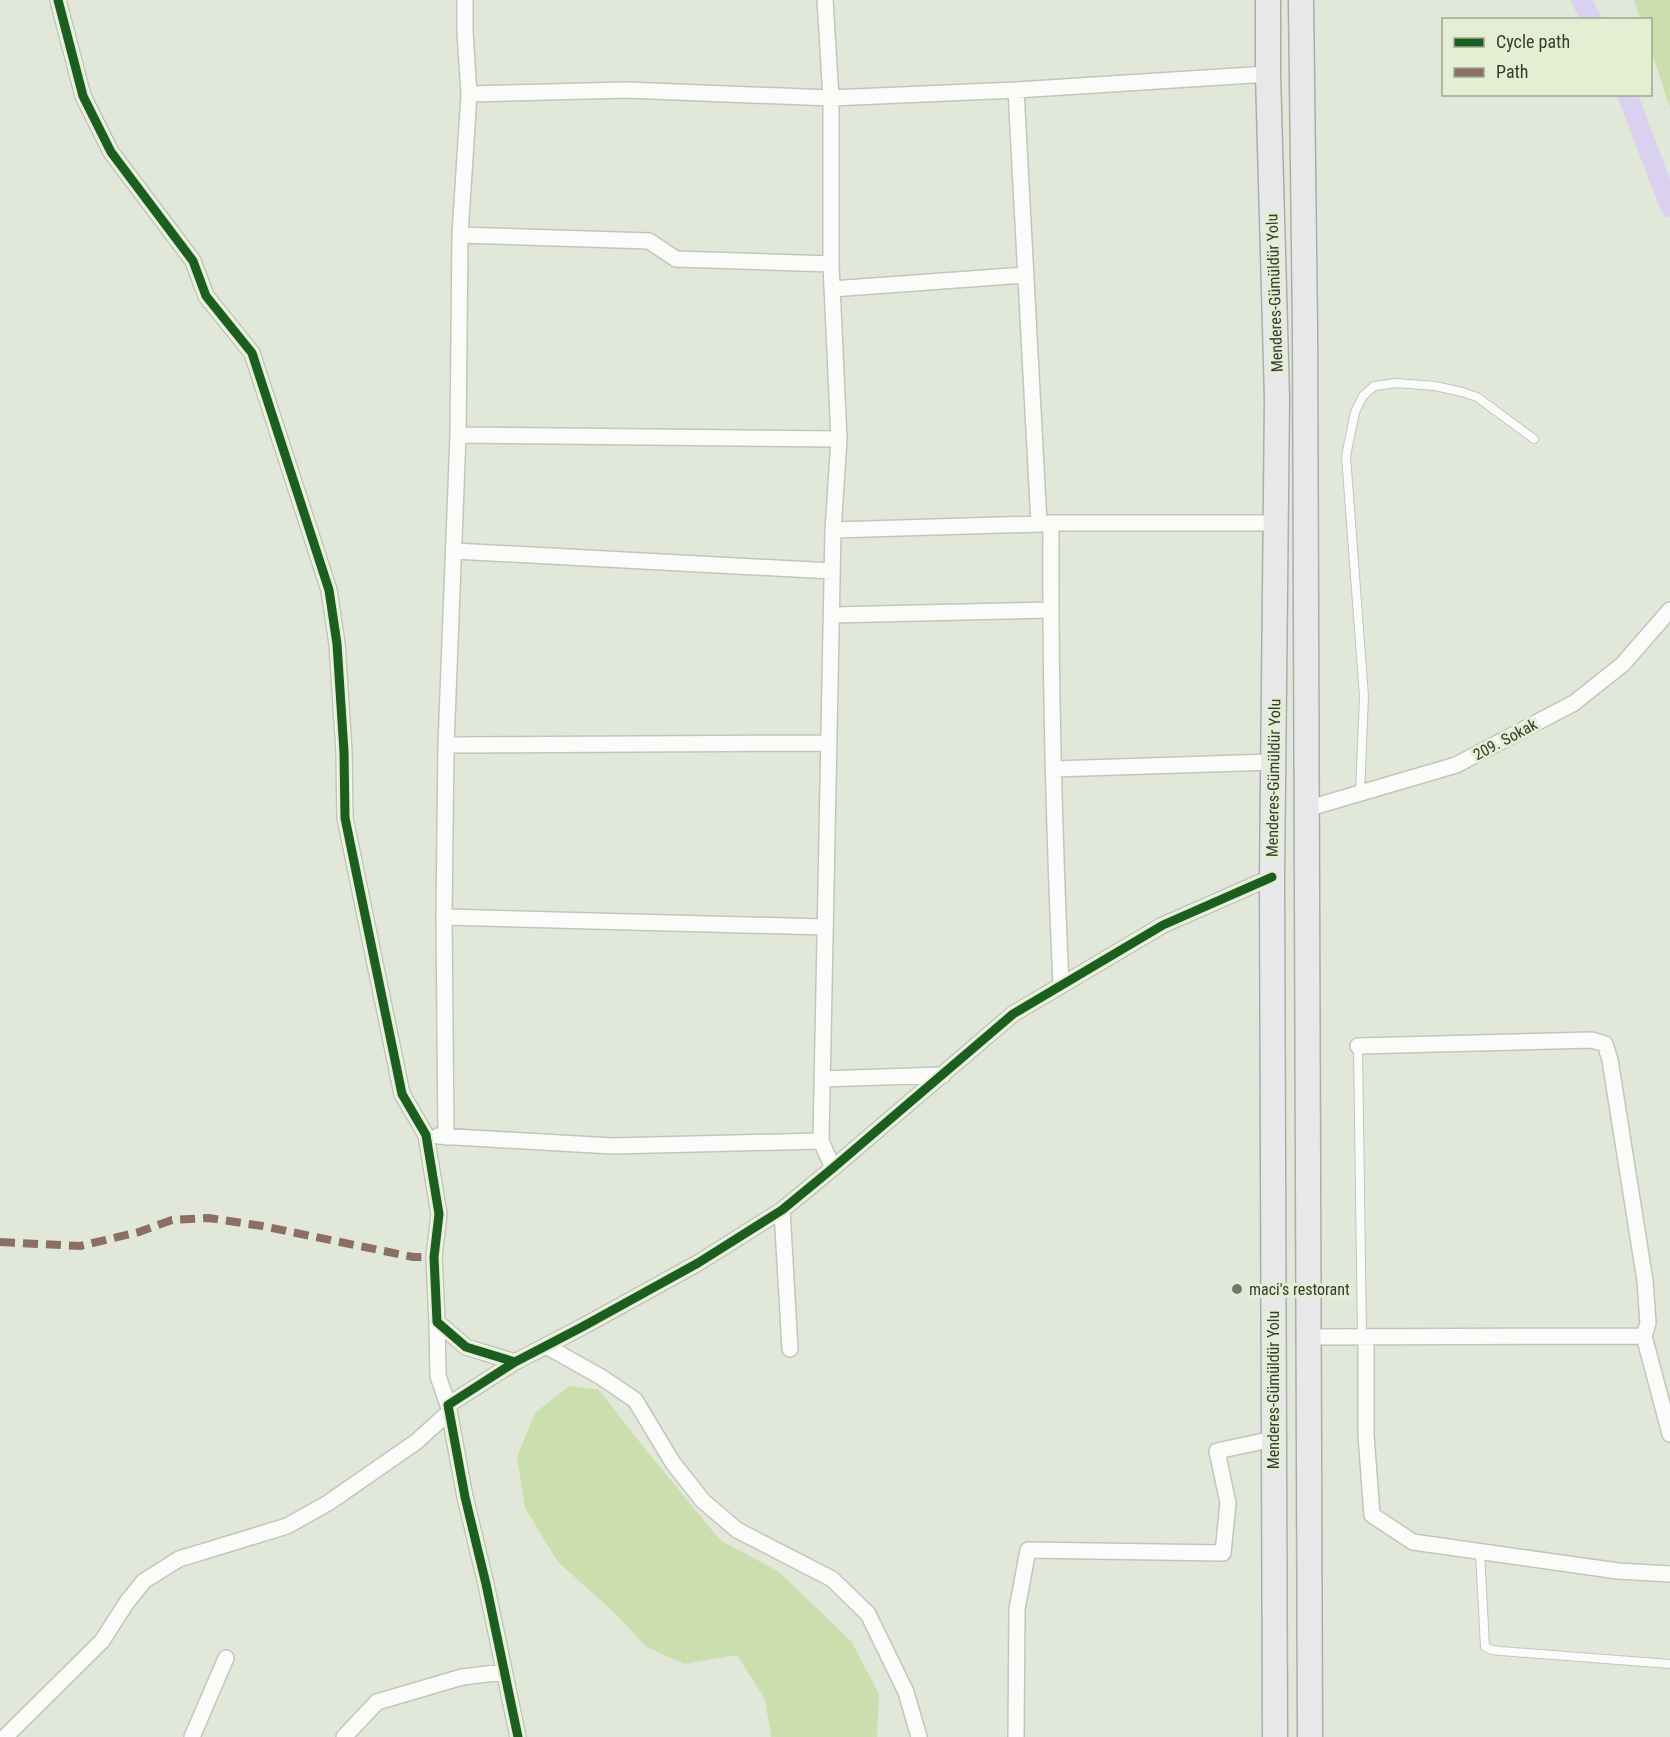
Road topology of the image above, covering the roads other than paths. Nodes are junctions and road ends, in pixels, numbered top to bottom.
1 (58, 0) edge
2 (465, 0) edge
3 (825, 0) edge
4 (1268, 0) edge
5 (1301, 0) edge
6 (1268, 74) junction
7 (1016, 90) junction
8 (469, 94) junction
9 (831, 98) junction
10 (460, 234) junction
11 (831, 264) junction
12 (1026, 275) junction
13 (832, 289) junction
14 (458, 435) junction
15 (839, 439) junction
16 (1534, 439) dead end
17 (1045, 523) junction
18 (1277, 523) junction
19 (833, 530) junction
20 (454, 550) junction
21 (832, 571) junction
22 (1050, 610) junction
23 (1670, 610) edge
24 (831, 615) junction
25 (828, 743) junction
26 (446, 745) junction
27 (1273, 762) junction
28 (1054, 769) junction
29 (1360, 793) junction
30 (1306, 809) junction
31 (1272, 877) junction
32 (444, 917) junction
33 (824, 927) junction
34 (1061, 985) junction
35 (1358, 1046) joint
36 (943, 1075) junction
37 (822, 1079) junction
38 (426, 1136) junction
39 (446, 1137) junction
40 (821, 1141) junction
41 (833, 1168) junction
42 (782, 1210) junction
43 (437, 1322) junction
44 (1644, 1336) junction
45 (1308, 1337) junction
46 (1364, 1337) junction
47 (546, 1346) junction
48 (790, 1349) dead end
49 (515, 1362) junction
50 (448, 1409) junction
51 (1670, 1434) edge
52 (1273, 1439) junction
53 (1480, 1552) junction
54 (1670, 1574) edge
55 (226, 1658) dead end
56 (1670, 1664) edge
57 (504, 1672) junction
58 (5, 1737) edge
59 (192, 1737) edge
60 (344, 1737) edge
61 (518, 1737) edge
62 (920, 1737) edge
63 (1016, 1737) edge
64 (1275, 1737) edge
65 (1310, 1737) edge

1 - 38 street
2 - 8 street
3 - 9 street
4 - 6 main road, Menderes-Gümüldür Yolu
5 - 30 main road, Menderes-Gümüldür Yolu
6 - 7 street
6 - 18 main road, Menderes-Gümüldür Yolu
7 - 9 street
7 - 12 street
8 - 9 street
8 - 10 street
9 - 11 street
10 - 11 street
10 - 14 street
11 - 13 street
12 - 13 street
12 - 17 street
13 - 15 street
14 - 15 street
14 - 20 street
15 - 19 street
16 - 29 lane
17 - 18 street
17 - 19 street
17 - 22 street
18 - 27 main road, Menderes-Gümüldür Yolu
19 - 21 street
20 - 21 street
20 - 26 street
21 - 24 street
22 - 24 street
22 - 28 street
23 - 29 street, 209. Sokak
24 - 25 street
25 - 26 street
25 - 33 street
26 - 32 street
27 - 28 street
27 - 31 main road, Menderes-Gümüldür Yolu
28 - 34 street
29 - 30 street, 209. Sokak
30 - 45 main road, Menderes-Gümüldür Yolu
31 - 34 street
31 - 52 main road, Menderes-Gümüldür Yolu
32 - 33 street
32 - 39 street
33 - 37 street
34 - 36 street
35 - 44 street
35 - 46 lane
36 - 37 street
36 - 41 street
37 - 40 street
38 - 39 street
38 - 43 street
39 - 40 street
40 - 41 street
41 - 42 street
42 - 47 street
42 - 48 street
43 - 49 street
43 - 50 street
44 - 46 street
44 - 51 street
45 - 46 street
45 - 65 main road, Menderes-Gümüldür Yolu
46 - 53 street
47 - 49 street
47 - 62 street
49 - 50 street
50 - 57 street
50 - 58 street
52 - 63 street
52 - 64 main road, Menderes-Gümüldür Yolu
53 - 54 street
53 - 56 lane
55 - 59 street
57 - 60 street
57 - 61 street

